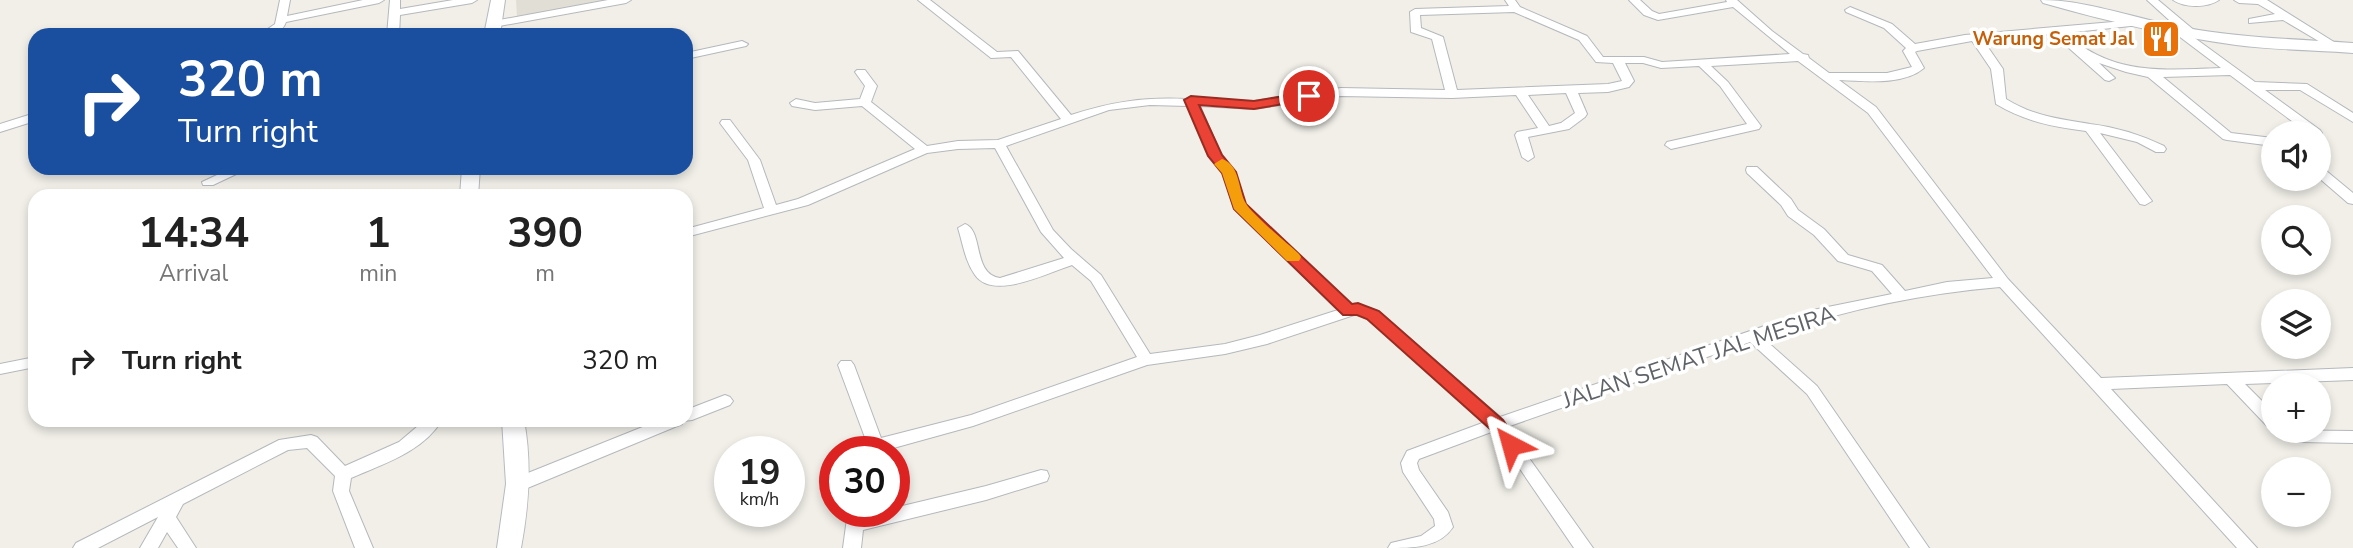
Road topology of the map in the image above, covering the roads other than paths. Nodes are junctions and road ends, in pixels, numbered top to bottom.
1 (285, 0) edge
2 (379, 0) edge
3 (395, 0) edge
4 (472, 0) edge
5 (498, 0) edge
6 (626, 0) edge
7 (923, 0) edge
8 (1634, 0) edge
9 (2048, 0) edge
10 (2152, 0) edge
11 (2178, 0) edge
12 (2214, 0) edge
13 (2239, 0) edge
14 (2260, 0) edge
15 (1733, 2) edge
16 (1428, 5) edge
17 (1513, 5) edge
18 (1850, 10) dead end
19 (395, 13) junction
20 (2286, 16) junction
21 (282, 20) junction
22 (2253, 21) dead end
23 (2136, 23) junction
24 (277, 28) edge
25 (394, 28) edge
26 (493, 28) edge
27 (498, 28) edge
28 (2057, 31) junction
29 (2186, 33) junction
30 (1975, 37) junction
31 (742, 44) dead end
32 (2336, 47) junction
33 (1913, 48) junction
34 (2353, 48) edge
35 (2080, 52) junction
36 (693, 54) edge
37 (1804, 57) junction
38 (1618, 61) junction
39 (1702, 63) junction
40 (2235, 71) junction
41 (861, 72) dead end
42 (2152, 74) junction
43 (1827, 76) junction
44 (2109, 78) dead end
45 (2255, 86) junction
46 (1571, 90) junction
47 (1520, 92) junction
48 (1452, 94) junction
49 (1191, 100) junction
50 (796, 103) dead end
51 (865, 103) junction
52 (2353, 118) edge
53 (28, 119) edge
54 (1067, 119) junction
55 (2300, 121) edge
56 (726, 123) dead end
57 (2089, 127) junction
58 (0, 128) edge
59 (1546, 130) junction
60 (2261, 140) edge
61 (999, 144) junction
62 (1671, 145) dead end
63 (2160, 149) dead end
64 (924, 150) junction
65 (1528, 157) dead end
66 (1752, 170) dead end
67 (226, 175) edge
68 (208, 182) dead end
69 (2331, 182) edge
70 (2353, 200) edge
71 (2145, 201) dead end
72 (772, 212) junction
73 (965, 228) dead end
74 (693, 231) edge
75 (1073, 259) junction
76 (2003, 282) junction
77 (1902, 296) junction
78 (1348, 311) junction
79 (1752, 336) junction
80 (1146, 360) junction
81 (28, 363) edge
82 (846, 365) dead end
83 (0, 369) edge
84 (2353, 374) edge
85 (2231, 379) junction
86 (2097, 384) junction
87 (725, 401) dead end
88 (2261, 410) edge
89 (693, 413) edge
90 (1497, 424) junction
91 (429, 427) edge
92 (515, 427) edge
93 (659, 427) edge
94 (868, 436) edge
95 (910, 437) edge
96 (2331, 437) edge
97 (2353, 437) edge
98 (343, 474) junction
99 (1041, 475) dead end
100 (519, 484) junction
101 (177, 499) junction
102 (910, 508) edge
103 (167, 517) junction
104 (854, 527) edge
105 (82, 548) edge
106 (149, 548) edge
107 (187, 548) edge
108 (364, 548) edge
109 (509, 548) edge
110 (852, 548) edge
111 (1397, 548) edge
112 (1584, 548) edge
113 (1920, 548) edge
114 (2248, 548) edge

1 - 21 street
2 - 21 street
3 - 19 street
4 - 19 street
5 - 26 main road
6 - 27 street
7 - 54 street
8 - 15 street
9 - 23 main road
10 - 29 street
11 - 12 street
13 - 14 street
14 - 20 street
15 - 37 street
16 - 17 street
16 - 48 street
17 - 38 street
18 - 33 street
19 - 25 street
20 - 22 street
20 - 32 street
21 - 24 street
23 - 28 street
23 - 29 main road
28 - 30 street
28 - 35 street
29 - 32 main road
29 - 40 street
30 - 33 street
30 - 57 street
31 - 36 street
32 - 34 main road
33 - 43 street
35 - 42 street
35 - 44 street
37 - 39 street
37 - 43 street
38 - 39 street
38 - 46 street
39 - 62 street
40 - 42 street
40 - 45 street
41 - 51 street
42 - 60 street
43 - 76 street
45 - 52 street
45 - 55 street
46 - 47 street
46 - 59 street
47 - 48 street
47 - 59 street
48 - 49 street
49 - 54 street
49 - 78 street
50 - 51 street
51 - 64 street
53 - 58 street
54 - 61 street
56 - 72 street
57 - 63 street
57 - 71 street
59 - 65 street
61 - 64 street
61 - 75 street
64 - 72 street
66 - 77 street
67 - 68 street
69 - 70 street
72 - 74 street
73 - 75 street
75 - 80 street
76 - 77 street, JALAN SEMAT JAL MESIRA
76 - 86 street
77 - 79 street, JALAN SEMAT JAL MESIRA
78 - 80 street
78 - 90 street
79 - 90 street, JALAN SEMAT JAL MESIRA
79 - 113 street
80 - 95 street
81 - 83 street
82 - 94 street
84 - 85 street
85 - 86 street
85 - 88 street
86 - 114 street
87 - 89 street
90 - 111 street, JALAN SEMAT JAL MESIRA
90 - 112 street
91 - 98 street
92 - 100 main road
93 - 100 street
96 - 97 street
98 - 101 street
98 - 108 street
99 - 102 street
100 - 109 main road
101 - 103 street
101 - 105 street
103 - 106 street
103 - 107 street
104 - 110 street

